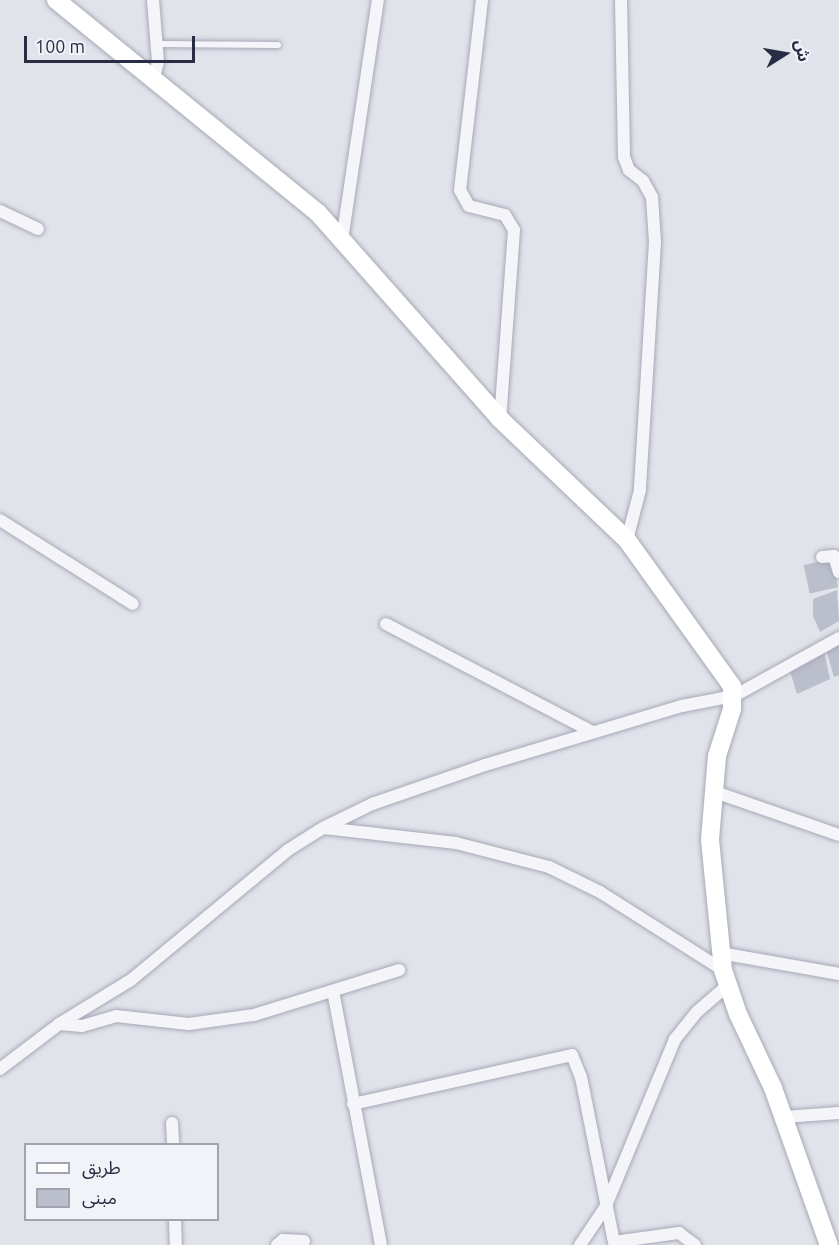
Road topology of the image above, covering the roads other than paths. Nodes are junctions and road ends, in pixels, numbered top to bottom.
1 (56, 0) edge
2 (153, 0) edge
3 (378, 0) edge
4 (482, 0) edge
5 (621, 0) edge
6 (158, 44) junction
7 (278, 45) dead end
8 (153, 81) junction
9 (0, 211) edge
10 (38, 228) dead end
11 (342, 240) junction
12 (500, 419) junction
13 (0, 520) edge
14 (627, 540) junction
15 (822, 558) dead end
16 (839, 572) edge
17 (134, 604) dead end
18 (386, 624) dead end
19 (839, 638) edge
20 (734, 696) junction
21 (594, 732) junction
22 (712, 790) junction
23 (323, 828) junction
24 (839, 835) edge
25 (724, 969) junction
26 (399, 970) dead end
27 (839, 974) edge
28 (333, 991) junction
29 (59, 1024) junction
30 (0, 1069) edge
31 (353, 1104) junction
32 (839, 1113) edge
33 (784, 1117) junction
34 (172, 1123) dead end
35 (173, 1143) edge
36 (605, 1208) junction
37 (176, 1221) edge
38 (304, 1241) dead end
39 (176, 1245) edge
40 (277, 1245) edge
41 (381, 1245) edge
42 (580, 1245) edge
43 (695, 1245) edge
44 (829, 1245) edge

1 - 8 street
2 - 6 street
3 - 11 street
4 - 12 street
5 - 14 street
6 - 7 lane
6 - 8 street
8 - 11 street
9 - 10 street
11 - 12 street
12 - 14 street
13 - 17 street
14 - 20 street
15 - 16 street
18 - 21 street
19 - 20 street
20 - 21 street
20 - 22 street
21 - 23 street
22 - 24 street
22 - 25 street
23 - 25 street
23 - 29 street
25 - 27 street
25 - 33 street
25 - 36 street
26 - 28 street
28 - 29 street
28 - 31 street
29 - 30 street
31 - 36 street
31 - 41 street
32 - 33 street
33 - 44 street
34 - 35 street
36 - 42 street
36 - 43 street
37 - 39 street
38 - 40 street

